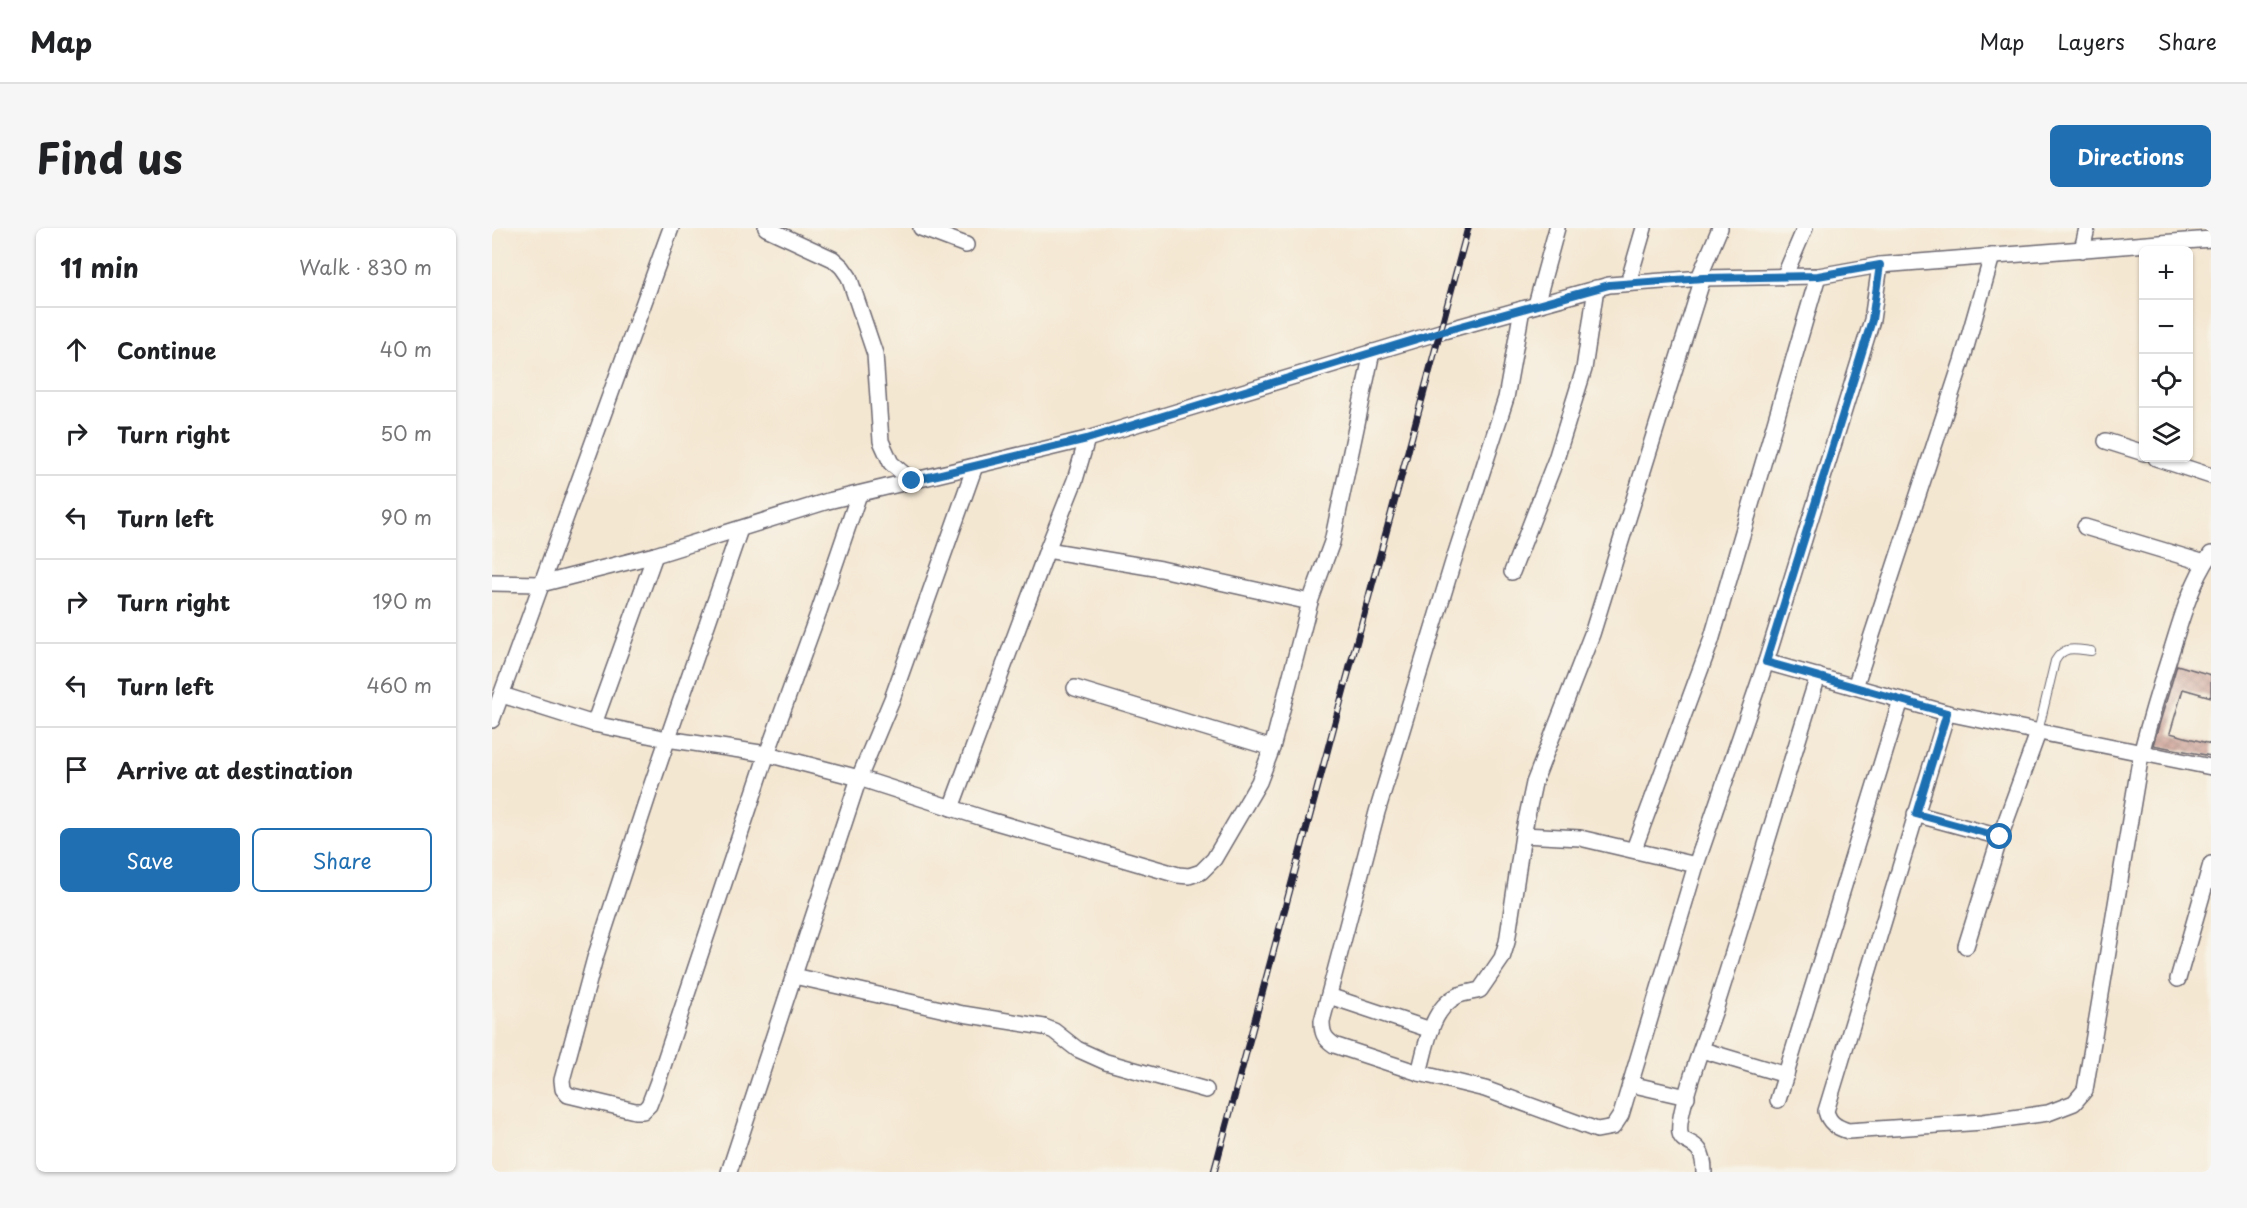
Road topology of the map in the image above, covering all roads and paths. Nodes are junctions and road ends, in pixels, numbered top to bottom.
1 (671, 228) edge
2 (766, 228) edge
3 (921, 228) edge
4 (1557, 228) edge
5 (1644, 228) edge
6 (1720, 228) edge
7 (1805, 228) edge
8 (2087, 228) edge
9 (2211, 239) edge
10 (966, 245) dead end
11 (2082, 250) junction
12 (1992, 256) junction
13 (1880, 265) junction
14 (1818, 276) junction
15 (1784, 277) junction
16 (1701, 278) junction
17 (1628, 283) junction
18 (1596, 288) junction
19 (1529, 307) junction
20 (1372, 352) junction
21 (1087, 439) junction
22 (2106, 441) dead end
23 (2139, 451) edge
24 (2168, 462) edge
25 (975, 466) junction
26 (2211, 476) edge
27 (912, 481) junction
28 (858, 494) junction
29 (2085, 527) dead end
30 (740, 529) junction
31 (1047, 550) junction
32 (656, 555) junction
33 (2208, 558) edge
34 (1512, 572) dead end
35 (492, 584) edge
36 (541, 584) junction
37 (1310, 602) junction
38 (2091, 651) dead end
39 (1766, 662) junction
40 (1818, 676) junction
41 (1075, 687) dead end
42 (1855, 687) junction
43 (502, 695) junction
44 (1901, 700) junction
45 (1947, 713) junction
46 (492, 720) edge
47 (594, 724) junction
48 (2038, 733) junction
49 (667, 739) junction
50 (1272, 748) junction
51 (767, 754) junction
52 (2141, 754) junction
53 (2211, 767) edge
54 (860, 778) junction
55 (951, 808) junction
56 (1916, 814) junction
57 (1523, 835) junction
58 (2000, 837) junction
59 (1634, 849) junction
60 (2211, 864) edge
61 (1696, 865) junction
62 (1966, 946) dead end
63 (794, 976) junction
64 (2178, 980) dead end
65 (1329, 996) junction
66 (1431, 1030) junction
67 (1702, 1050) junction
68 (1419, 1073) junction
69 (1786, 1076) junction
70 (1630, 1084) junction
71 (1206, 1090) dead end
72 (1687, 1097) junction
73 (1778, 1100) dead end
74 (729, 1172) edge
75 (1704, 1172) edge

1 - 36 street
2 - 27 street
3 - 10 street
4 - 19 street
5 - 17 street
6 - 16 street
7 - 15 street
8 - 11 street
9 - 11 street
11 - 12 street
12 - 13 street
12 - 42 street
13 - 14 street
13 - 39 street
14 - 15 street
14 - 59 street
15 - 16 street
16 - 17 street
16 - 57 street
17 - 18 street
18 - 19 street
18 - 34 street
19 - 20 street
19 - 65 street
20 - 21 street
20 - 37 street
21 - 25 street
21 - 31 street
22 - 23 street
24 - 26 street
25 - 27 street
25 - 54 street
27 - 28 street
28 - 30 street
28 - 51 street
29 - 33 street
30 - 32 street
30 - 49 street
31 - 37 street
31 - 55 street
32 - 36 street
32 - 47 street
33 - 52 street
35 - 36 street
36 - 43 street
37 - 50 street
38 - 48 lane
39 - 40 street
39 - 61 street
40 - 42 street
40 - 67 street
41 - 50 street
42 - 44 street
43 - 46 street
43 - 47 street
44 - 45 street
44 - 69 street
45 - 48 street
45 - 56 street
47 - 49 street
48 - 52 street
48 - 58 street
49 - 51 street
49 - 51 street
50 - 55 street
51 - 54 street
52 - 53 street
52 - 56 street
54 - 55 street
54 - 63 street
56 - 58 street
57 - 59 street
57 - 66 street
58 - 62 street
59 - 61 street
60 - 64 street
61 - 70 street
63 - 71 street
63 - 74 street
65 - 66 street
65 - 68 street
66 - 68 street
67 - 69 street
67 - 72 street
68 - 70 street
69 - 73 street
70 - 72 street
72 - 75 street

